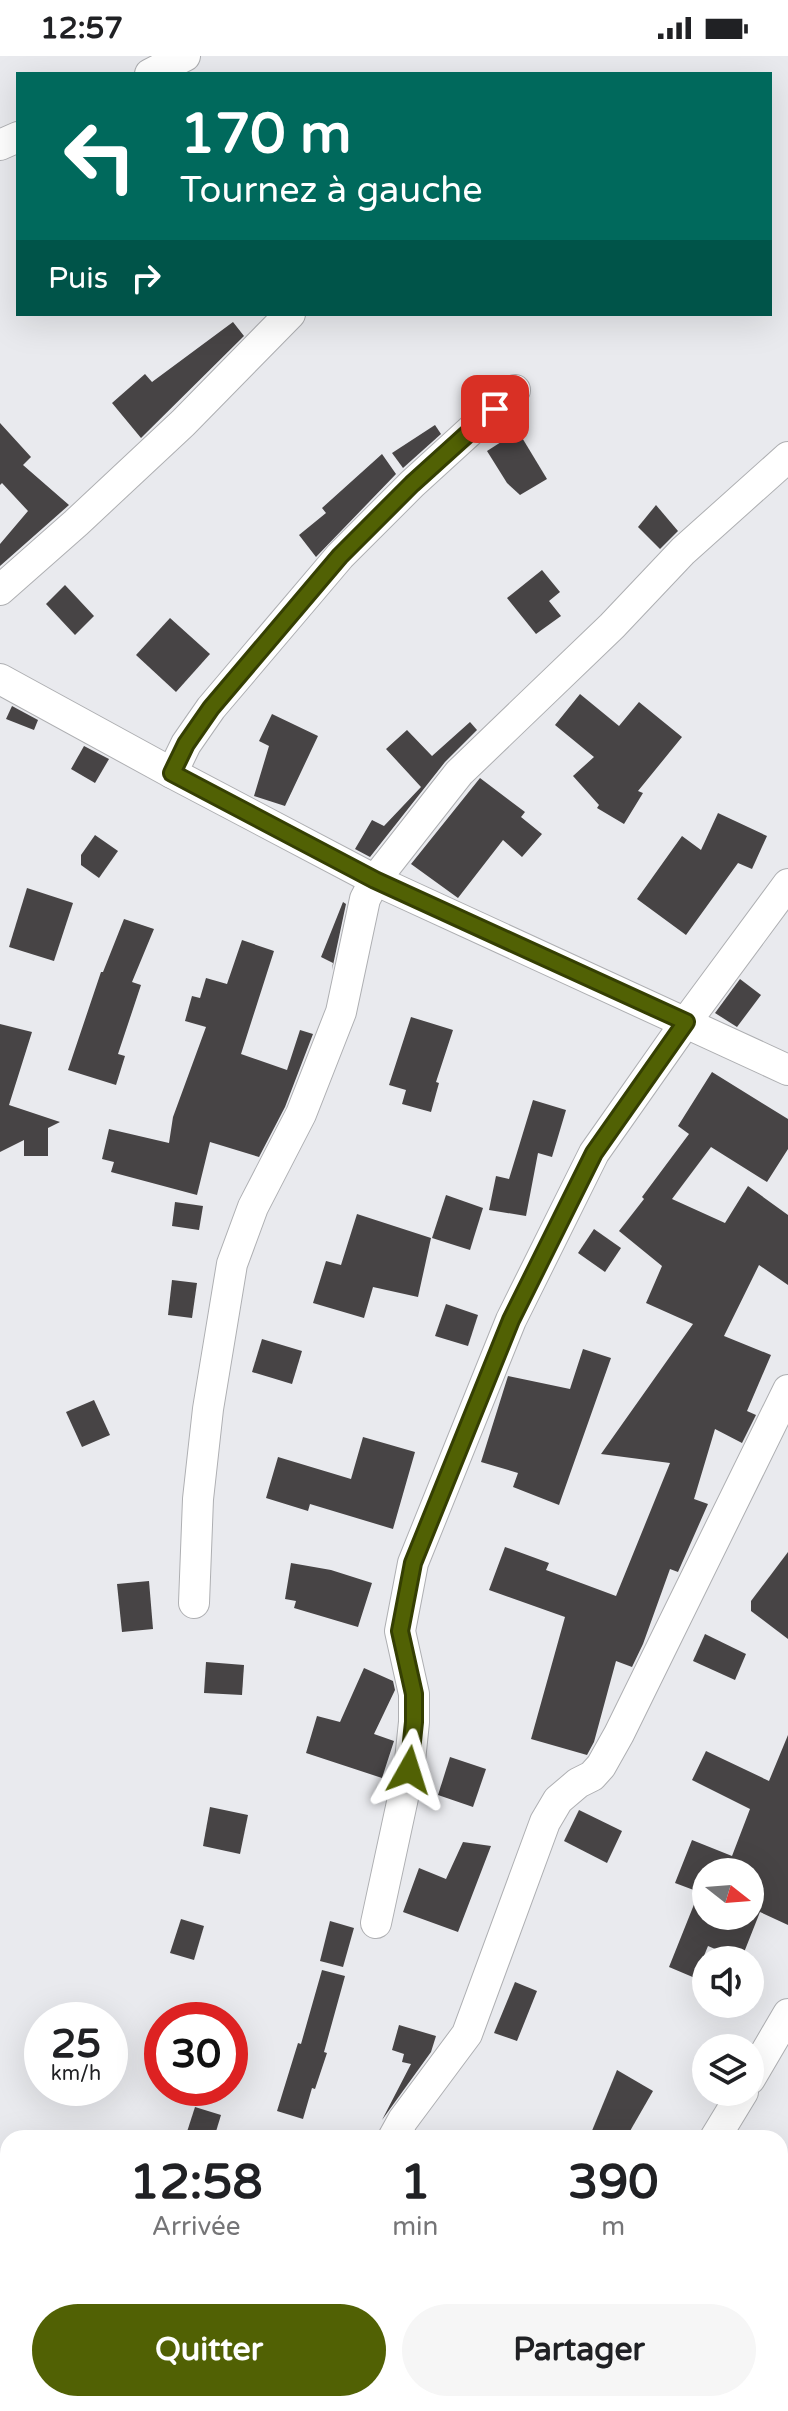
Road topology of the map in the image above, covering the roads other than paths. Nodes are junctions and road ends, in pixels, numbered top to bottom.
1 (185, 56) edge
2 (154, 72) edge
3 (288, 316) edge
4 (515, 390) dead end
5 (788, 457) edge
6 (0, 590) edge
7 (0, 679) edge
8 (172, 773) junction
9 (375, 880) junction
10 (788, 884) edge
11 (686, 1022) junction
12 (788, 1070) edge
13 (788, 1390) edge
14 (194, 1603) dead end
15 (376, 1923) dead end
16 (788, 2014) edge
17 (764, 2055) edge
18 (734, 2106) edge
19 (397, 2130) edge
20 (720, 2130) edge

1 - 2 street
3 - 6 street
4 - 8 street
5 - 9 street
7 - 8 street
8 - 9 street
9 - 11 street
9 - 14 street
10 - 11 street
11 - 12 street
11 - 15 street
13 - 19 street
16 - 17 street
18 - 20 street

